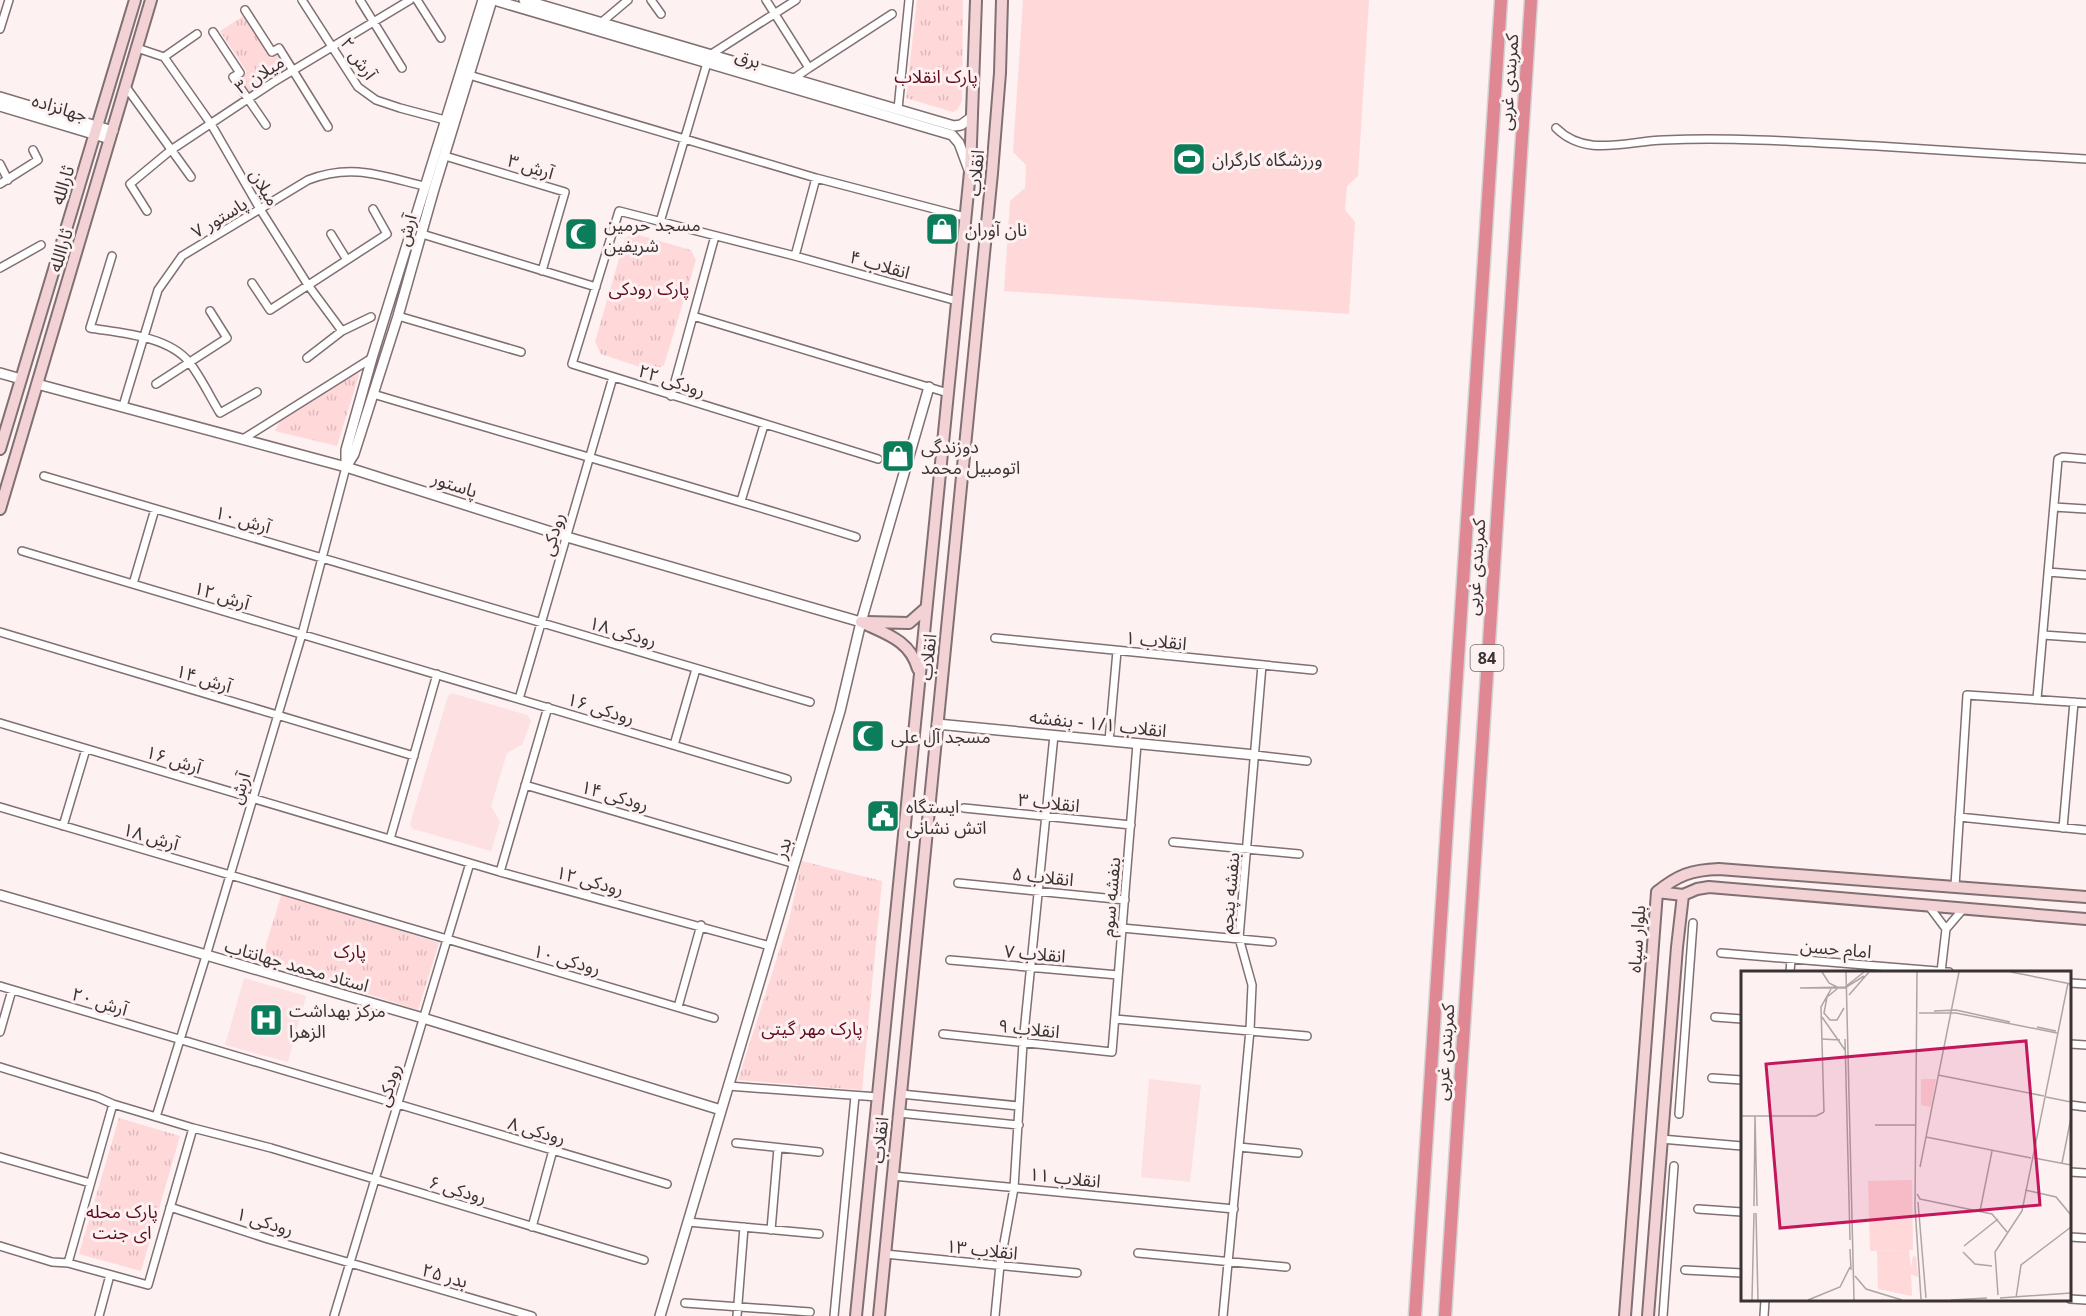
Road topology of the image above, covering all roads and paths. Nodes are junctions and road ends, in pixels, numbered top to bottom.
1 (9, 0) edge
2 (135, 0) edge
3 (152, 0) edge
4 (302, 0) edge
5 (360, 0) edge
6 (410, 0) edge
7 (417, 0) edge
8 (483, 0) edge
9 (493, 0) edge
10 (526, 0) edge
11 (628, 0) edge
12 (651, 0) edge
13 (766, 0) edge
14 (796, 0) edge
15 (909, 0) edge
16 (976, 0) edge
17 (1002, 0) edge
18 (1501, 0) edge
19 (1531, 0) edge
20 (245, 10) dead end
21 (661, 14) dead end
22 (775, 14) junction
23 (892, 14) dead end
24 (603, 21) junction
25 (374, 23) junction
26 (0, 29) edge
27 (213, 32) dead end
28 (197, 34) dead end
29 (441, 39) dead end
30 (332, 47) junction
31 (137, 48) junction
32 (164, 57) junction
33 (708, 59) junction
34 (402, 68) dead end
35 (809, 68) junction
36 (293, 70) junction
37 (469, 75) junction
38 (793, 79) junction
39 (126, 87) junction
40 (0, 97) edge
41 (248, 99) junction
42 (0, 106) edge
43 (897, 114) junction
44 (972, 117) junction
45 (450, 121) junction
46 (211, 124) junction
47 (266, 125) dead end
48 (81, 126) junction
49 (328, 127) dead end
50 (1556, 128) dead end
51 (96, 130) junction
52 (111, 135) junction
53 (685, 138) junction
54 (33, 150) dead end
55 (171, 150) junction
56 (445, 156) junction
57 (2086, 159) edge
58 (0, 164) edge
59 (970, 172) junction
60 (191, 177) dead end
61 (816, 178) junction
62 (8, 180) junction
63 (0, 184) edge
64 (429, 188) junction
65 (260, 209) junction
66 (373, 209) dead end
67 (147, 211) dead end
68 (965, 217) junction
69 (660, 222) junction
70 (331, 234) dead end
71 (422, 234) junction
72 (715, 236) junction
73 (41, 245) dead end
74 (112, 256) dead end
75 (795, 256) junction
76 (347, 260) junction
77 (0, 268) edge
78 (542, 271) junction
79 (252, 283) dead end
80 (308, 285) junction
81 (596, 287) junction
82 (957, 301) junction
83 (210, 311) dead end
84 (398, 316) junction
85 (693, 316) junction
86 (372, 317) dead end
87 (342, 331) junction
88 (144, 337) junction
89 (521, 352) dead end
90 (307, 358) dead end
91 (372, 358) junction
92 (189, 362) junction
93 (0, 373) edge
94 (613, 377) junction
95 (21, 379) junction
96 (37, 384) junction
97 (156, 384) dead end
98 (929, 387) junction
99 (257, 392) dead end
100 (948, 393) junction
101 (373, 394) junction
102 (671, 396) junction
103 (123, 406) junction
104 (764, 425) junction
105 (243, 439) junction
106 (0, 449) edge
107 (590, 458) junction
108 (878, 459) dead end
109 (2086, 459) edge
110 (346, 467) junction
111 (44, 476) dead end
112 (741, 501) junction
113 (2054, 507) junction
114 (0, 509) edge
115 (155, 509) junction
116 (2086, 510) edge
117 (567, 537) junction
118 (856, 537) dead end
119 (22, 551) dead end
120 (322, 558) junction
121 (2048, 572) junction
122 (2086, 575) edge
123 (133, 584) junction
124 (425, 589) joint
125 (926, 608) junction
126 (861, 622) junction
127 (542, 623) junction
128 (0, 632) edge
129 (302, 634) junction
130 (2043, 635) junction
131 (2086, 638) edge
132 (995, 639) dead end
133 (1117, 651) junction
134 (1262, 665) junction
135 (696, 669) junction
136 (1313, 670) dead end
137 (437, 674) junction
138 (920, 675) junction
139 (519, 699) junction
140 (2037, 699) junction
141 (810, 702) dead end
142 (2074, 702) junction
143 (2086, 703) edge
144 (548, 708) junction
145 (278, 716) junction
146 (0, 723) edge
147 (937, 724) junction
148 (1054, 735) junction
149 (1109, 741) junction
150 (1137, 744) junction
151 (674, 745) junction
152 (86, 749) junction
153 (1255, 755) junction
154 (414, 756) junction
155 (1307, 761) dead end
156 (787, 778) dead end
157 (525, 785) junction
158 (253, 798) junction
159 (0, 807) edge
160 (964, 808) dead end
161 (1046, 816) junction
162 (1959, 817) junction
163 (63, 825) junction
164 (1131, 825) junction
165 (2063, 828) junction
166 (2086, 830) edge
167 (390, 839) junction
168 (1173, 842) dead end
169 (1247, 849) junction
170 (1299, 854) dead end
171 (470, 863) junction
172 (795, 864) junction
173 (500, 872) junction
174 (230, 875) junction
175 (958, 883) dead end
176 (1955, 886) junction
177 (1038, 891) junction
178 (1657, 892) junction
179 (0, 895) edge
180 (1683, 895) junction
181 (2086, 897) edge
182 (1125, 900) junction
183 (1928, 905) junction
184 (339, 907) joint
185 (1964, 908) junction
186 (2086, 919) edge
187 (1693, 923) dead end
188 (701, 926) junction
189 (1122, 928) junction
190 (1946, 929) junction
191 (1239, 938) junction
192 (447, 939) junction
193 (1272, 942) dead end
194 (770, 946) junction
195 (1721, 953) dead end
196 (206, 956) junction
197 (950, 960) dead end
198 (1791, 960) junction
199 (1030, 968) junction
200 (1790, 971) edge
201 (1928, 971) edge
202 (1941, 971) edge
203 (1118, 975) junction
204 (2071, 983) edge
205 (2086, 984) edge
206 (0, 987) edge
207 (12, 990) junction
208 (678, 1007) junction
209 (1671, 1017) junction
210 (1715, 1017) dead end
211 (423, 1018) junction
212 (714, 1018) dead end
213 (1115, 1019) junction
214 (1686, 1019) junction
215 (1741, 1019) edge
216 (1250, 1030) junction
217 (0, 1032) edge
218 (943, 1034) dead end
219 (1306, 1036) dead end
220 (179, 1040) junction
221 (1023, 1042) junction
222 (2071, 1044) edge
223 (2086, 1045) edge
224 (1112, 1052) joint
225 (0, 1068) edge
226 (289, 1072) joint
227 (1712, 1078) dead end
228 (1741, 1080) edge
229 (728, 1086) junction
230 (900, 1094) junction
231 (855, 1096) junction
232 (878, 1097) junction
233 (113, 1104) junction
234 (398, 1104) junction
235 (2071, 1105) edge
236 (1019, 1106) junction
237 (2086, 1107) edge
238 (721, 1110) junction
239 (899, 1113) junction
240 (1679, 1114) dead end
241 (156, 1117) junction
242 (1018, 1125) junction
243 (193, 1128) junction
244 (1661, 1139) junction
245 (736, 1143) dead end
246 (1741, 1146) edge
247 (1239, 1147) junction
248 (777, 1148) junction
249 (553, 1150) junction
250 (819, 1152) dead end
251 (1298, 1153) dead end
252 (0, 1157) edge
253 (1674, 1166) dead end
254 (2071, 1172) edge
255 (2086, 1173) edge
256 (892, 1176) junction
257 (375, 1180) junction
258 (90, 1183) junction
259 (667, 1184) dead end
260 (1014, 1188) junction
261 (170, 1207) junction
262 (1234, 1209) junction
263 (1698, 1209) dead end
264 (1741, 1212) edge
265 (866, 1214) junction
266 (888, 1216) junction
267 (688, 1222) junction
268 (532, 1227) junction
269 (744, 1227) junction
270 (771, 1230) junction
271 (819, 1234) dead end
272 (2071, 1237) edge
273 (1654, 1238) junction
274 (2086, 1238) edge
275 (1669, 1240) junction
276 (0, 1246) edge
277 (1138, 1253) dead end
278 (885, 1254) junction
279 (644, 1260) dead end
280 (68, 1263) junction
281 (351, 1263) junction
282 (1229, 1263) junction
283 (1000, 1266) junction
284 (1286, 1267) dead end
285 (1685, 1270) dead end
286 (1077, 1273) dead end
287 (1741, 1273) edge
288 (110, 1275) junction
289 (2071, 1299) edge
290 (2086, 1300) edge
291 (1765, 1301) edge
292 (685, 1303) dead end
293 (738, 1307) junction
294 (810, 1312) dead end
295 (99, 1316) edge
296 (334, 1316) edge
297 (532, 1316) edge
298 (660, 1316) edge
299 (737, 1316) edge
300 (834, 1316) edge
301 (856, 1316) edge
302 (879, 1316) edge
303 (995, 1316) edge
304 (1223, 1316) edge
305 (1415, 1316) edge
306 (1445, 1316) edge
307 (1625, 1316) edge
308 (1648, 1316) edge
309 (1663, 1316) edge
310 (1764, 1316) edge

1 - 26 street
2 - 51 main road, ثارالله
3 - 31 main road, ثاراالله
4 - 30 street, آرش ۲
5 - 25 street
6 - 25 street, میلان ۳
7 - 29 street
8 - 45 street, آرش
9 - 33 street, برق
9 - 37 street, آرش
10 - 24 street, برق
11 - 24 street
12 - 21 street
13 - 22 street
14 - 22 street
15 - 43 street
16 - 44 main road, انقلاب
17 - 147 main road, انقلاب
18 - 305 highway, کمربندی غربی / 84
19 - 306 highway, کمربندی غربی / 84
20 - 36 street
22 - 33 street
22 - 35 street
23 - 35 street
24 - 33 street, برق
25 - 30 street, میلان ۳
25 - 34 street
27 - 41 street
28 - 32 street
30 - 36 street, میلان ۳
30 - 45 street, آرش ۲
31 - 32 street
31 - 39 main road, ثاراالله
32 - 46 street, میلان
33 - 38 street, برق
33 - 43 street, برق
33 - 53 street
35 - 38 street
36 - 41 street, میلان ۳
36 - 49 street
37 - 45 street, آرش
37 - 53 street
38 - 43 street, برق
39 - 52 main road, ثاراالله
39 - 55 street
40 - 48 street, جهانزاده
41 - 46 street, میلان ۳
41 - 47 street
42 - 48 street, جهانزاده
43 - 44 street, برق
43 - 59 street, برق
44 - 59 main road, انقلاب
45 - 56 street, آرش
45 - 64 street, آرش
46 - 55 street, میلان ۳
46 - 65 street, میلان
48 - 51 street, جهانزاده
50 - 57 street
51 - 52 street, جهانزاده
51 - 95 main road, ثارالله
52 - 96 main road, ثاراالله
53 - 61 street
53 - 69 street
54 - 62 street
55 - 60 street
55 - 67 street, میلان ۳
56 - 64 street, آرش
56 - 78 street, آرش ۳
58 - 62 street
59 - 68 main road, انقلاب
61 - 68 street
61 - 75 street
62 - 63 street
64 - 65 street, پاستور ۷
64 - 71 street, آرش
64 - 91 street, آرش
65 - 80 street, میلان
65 - 88 street, پاستور ۷
66 - 76 street
68 - 82 main road, انقلاب
69 - 72 street, انقلاب ۴
69 - 81 street, انقلاب ۴
70 - 76 street
71 - 78 street
71 - 84 street, آرش
72 - 75 street, انقلاب ۴
72 - 85 street
73 - 77 street
74 - 88 street
75 - 82 street, انقلاب ۴
76 - 80 street
78 - 81 street
79 - 80 street
80 - 87 street, میلان
81 - 94 street, رودکی ۲۲
82 - 100 main road, انقلاب
83 - 92 street
84 - 89 street
84 - 101 street, آرش
85 - 98 street
85 - 102 street
86 - 87 street
87 - 90 street
88 - 92 street
88 - 103 street, پاستور ۷
91 - 105 street
91 - 110 street, آرش
92 - 97 street
92 - 99 street
93 - 95 street
94 - 102 street, رودکی ۲۲
94 - 107 street, رودکی
95 - 96 main road
95 - 106 main road, ثارالله
96 - 103 street, پاستور
96 - 114 main road, ثاراالله
98 - 100 street
98 - 126 street, بدر
100 - 125 main road, انقلاب
101 - 107 street
101 - 110 street, آرش
102 - 104 street, رودکی ۲۲
103 - 105 street, پاستور
104 - 108 street, رودکی ۲۲
104 - 112 street
105 - 110 street, پاستور
107 - 112 street
107 - 117 street, رودکی
109 - 113 street
110 - 117 street, پاستور
110 - 120 street, آرش
111 - 115 street, آرش ۱۰
112 - 118 street
113 - 116 street
113 - 121 street
115 - 120 street, آرش ۱۰
115 - 123 street
117 - 126 street, پاستور
117 - 127 street, رودکی
119 - 123 street, آرش ۱۲
120 - 124 street, آرش ۱۰
120 - 129 street, آرش
121 - 122 street
121 - 130 street
123 - 129 street, آرش ۱۲
124 - 127 street, رودکی ۱۸
125 - 126 main road
125 - 138 main road, انقلاب
126 - 138 main road
126 - 172 street, بدر
127 - 135 street, رودکی ۱۸
127 - 139 street, رودکی
128 - 145 street, آرش ۱۴
129 - 137 street, آرش ۱۲
129 - 145 street, آرش
130 - 131 street
130 - 140 street
132 - 133 street, انقلاب ۱
133 - 134 street, انقلاب ۱
133 - 149 street
134 - 136 street, انقلاب ۱
134 - 153 street, بنفشه پنجم
135 - 141 street, رودکی ۱۸
135 - 151 street
137 - 139 street, رودکی ۱۶
137 - 154 street
138 - 232 main road, انقلاب
139 - 144 street, رودکی ۱۶
140 - 142 street
140 - 162 street
142 - 143 street
142 - 165 street
144 - 151 street, رودکی ۱۶
144 - 157 street
145 - 154 street, آرش ۱۴
145 - 158 street, آرش
146 - 152 street, آرش ۱۶
147 - 148 street, انقلاب ۱/۱ - بنفشه
147 - 230 main road, انقلاب
148 - 149 street, انقلاب ۱/۱ - بنفشه
148 - 161 street
149 - 150 street, انقلاب ۱/۱ - بنفشه
150 - 153 street, انقلاب ۱/۱ - بنفشه
150 - 164 street, بنفشه سوم
151 - 156 street, رودکی ۱۶
152 - 158 street, آرش ۱۶
152 - 163 street
153 - 155 street
153 - 169 street, بنفشه پنجم
154 - 167 street
157 - 172 street, رودکی ۱۴
157 - 173 street
158 - 167 street, آرش ۱۶
158 - 174 street, آرش
159 - 163 street, آرش ۱۸
160 - 161 street, انقلاب ۳
161 - 164 street, انقلاب ۳
161 - 177 street
162 - 165 street
162 - 176 street
163 - 174 street, آرش ۱۸
164 - 182 street, بنفشه سوم
165 - 166 street
167 - 171 street, رودکی ۱۲
168 - 169 street
169 - 170 street
169 - 191 street, بنفشه پنجم
171 - 173 street, رودکی ۱۲
171 - 192 street, رودکی
172 - 194 street, بدر
173 - 188 street, رودکی ۱۲
174 - 184 street, آرش ۱۸
174 - 196 street, آرش
175 - 177 street, انقلاب ۵
176 - 178 main road, بلوار سپاه
176 - 181 main road, بلوار سپاه
177 - 182 street, انقلاب ۵
177 - 199 street
178 - 180 main road
178 - 307 main road, بلوار سپاه
179 - 196 street, استاد محمد جهانتاب
180 - 183 main road
180 - 209 main road
182 - 189 street, بنفشه سوم
183 - 185 main road
183 - 190 street
184 - 192 street, رودکی ۱۰
185 - 186 main road
185 - 190 street
187 - 214 street
188 - 194 street, رودکی ۱۲
188 - 208 street
189 - 191 street
189 - 203 street, بنفشه سوم
190 - 202 street
191 - 193 street
191 - 216 street, بنفشه پنجم
192 - 208 street, رودکی ۱۰
192 - 211 street, رودکی
194 - 229 street, بدر
195 - 198 street, امام حسن
196 - 211 street, استاد محمد جهانتاب
196 - 220 street, آرش
197 - 199 street, انقلاب ۷
198 - 200 street
198 - 201 street, امام حسن
199 - 203 street, انقلاب ۷
199 - 221 street
203 - 213 street, بنفشه سوم
204 - 205 street
206 - 207 street, آرش ۲۰
207 - 217 street
207 - 220 street, آرش ۲۰
208 - 212 street, رودکی ۱۰
209 - 214 street
209 - 244 main road
210 - 215 street
211 - 234 street, رودکی
211 - 238 street, استاد محمد جهانتاب
213 - 216 street
213 - 224 street, بنفشه سوم
214 - 240 street
216 - 219 street
216 - 247 street, بنفشه پنجم
218 - 221 street, انقلاب ۹
220 - 226 street, آرش ۲۰
220 - 241 street, آرش
221 - 224 street, انقلاب ۹
221 - 236 street
222 - 223 street
225 - 233 street, رودکی ۶
226 - 234 street, رودکی ۸
227 - 228 street
229 - 231 street
229 - 238 street, بدر
230 - 236 street
230 - 239 main road, انقلاب
231 - 232 street
231 - 300 street
232 - 265 main road, انقلاب
233 - 241 street, رودکی ۶
233 - 258 street
234 - 249 street, رودکی ۸
234 - 257 street, رودکی
235 - 237 street
236 - 242 street
238 - 267 street, بدر
239 - 242 street
239 - 256 main road, انقلاب
241 - 243 street, رودکی ۶
242 - 260 street
243 - 257 street, رودکی ۶
243 - 261 street
244 - 246 street
244 - 273 main road
245 - 248 street
247 - 251 street
247 - 262 street, بنفشه پنجم
248 - 250 street
248 - 270 street
249 - 259 street, رودکی ۸
249 - 268 street
252 - 258 street
253 - 275 street
254 - 255 street
256 - 260 street, انقلاب ۱۱
256 - 266 main road, انقلاب
257 - 268 street, رودکی ۶
257 - 281 street, رودکی
258 - 280 street
260 - 262 street, انقلاب ۱۱
260 - 283 street
261 - 281 street, رودکی ۱
261 - 288 street
262 - 282 street, بنفشه پنجم
263 - 264 street
265 - 266 main road
265 - 301 main road, انقلاب
266 - 278 main road, انقلاب
267 - 269 street
267 - 298 street, بدر
268 - 279 street, رودکی ۶
269 - 270 street
269 - 293 street
270 - 271 street
272 - 274 street
273 - 275 street
273 - 308 main road
275 - 309 street
276 - 280 street
277 - 282 street
278 - 283 street, انقلاب ۱۳
278 - 302 main road, انقلاب
280 - 288 street
281 - 296 street, رودکی
281 - 297 street, بدر ۲۵
282 - 284 street
282 - 304 street, بنفشه پنجم
283 - 286 street, انقلاب ۱۳
283 - 303 street
285 - 287 street
288 - 295 street
289 - 290 street
291 - 310 street
292 - 293 street
293 - 294 street
293 - 299 street

